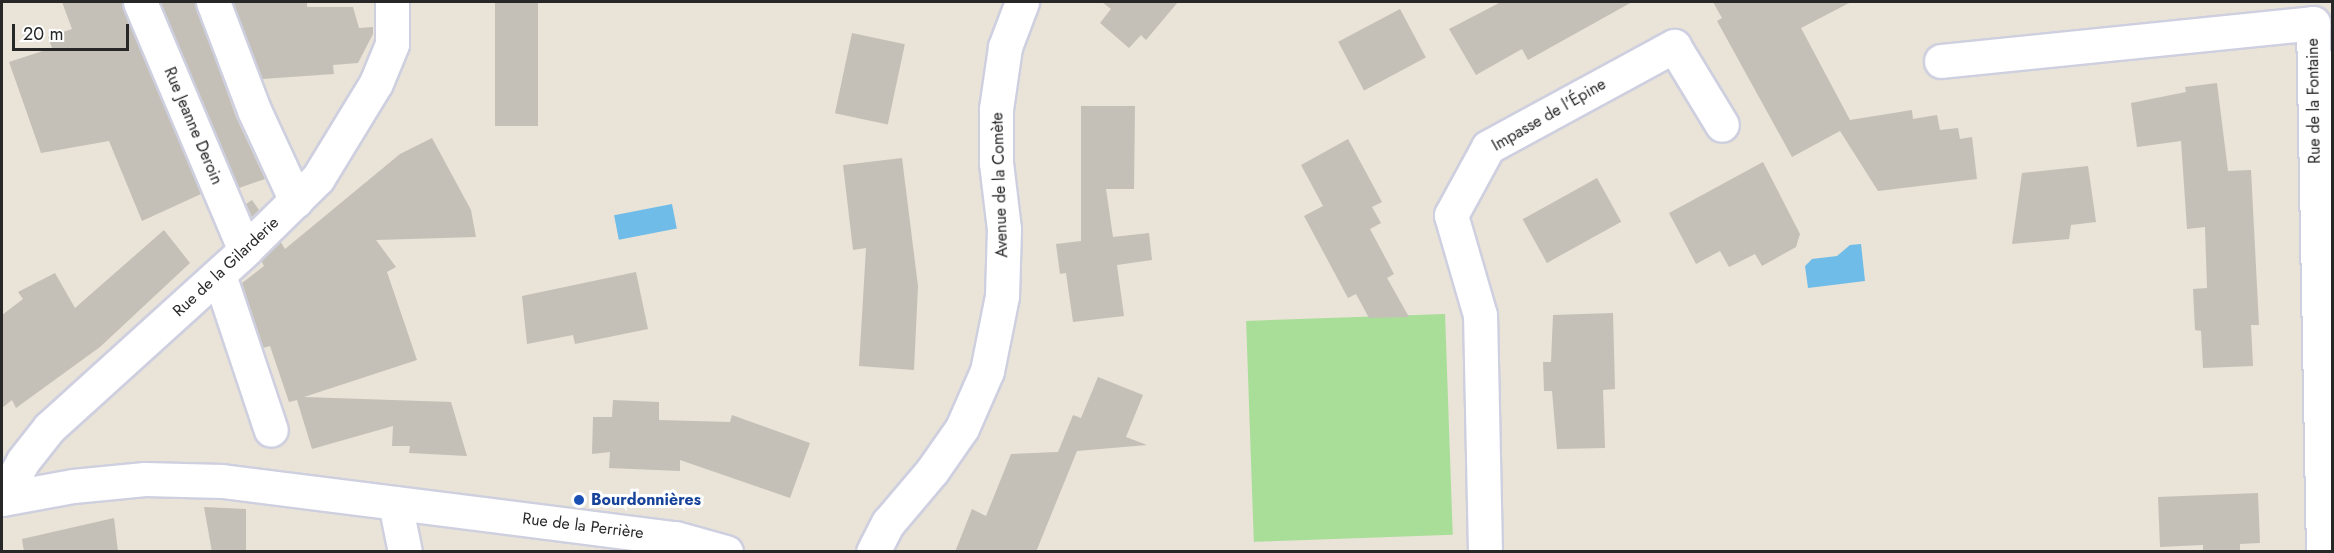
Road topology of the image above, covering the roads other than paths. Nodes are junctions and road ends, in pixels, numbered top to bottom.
1 (140, 2) edge
2 (213, 2) edge
3 (392, 2) edge
4 (1022, 2) edge
5 (1941, 61) dead end
6 (1722, 125) dead end
7 (296, 201) junction
8 (245, 250) junction
9 (219, 275) junction
10 (271, 430) dead end
11 (2, 499) edge
12 (395, 503) junction
13 (439, 508) joint
14 (405, 552) edge
15 (726, 552) edge
16 (873, 552) edge
17 (1485, 552) edge
18 (2323, 552) edge

1 - 8 street, Rue Jeanne Deroin
2 - 7 street
3 - 7 street, Rue de la Gilarderie
4 - 16 street, Avenue de la Comète
5 - 18 street, Rue de la Fontaine
6 - 17 street, Impasse de l'Épine
7 - 8 street, Rue de la Gilarderie
8 - 9 street, Rue de la Gilarderie
9 - 10 street
9 - 11 street, Rue de la Gilarderie
11 - 12 street, Rue de la Gilarderie
12 - 13 street, Rue de la Gilarderie
12 - 14 street
13 - 15 street, Rue de la Perrière

